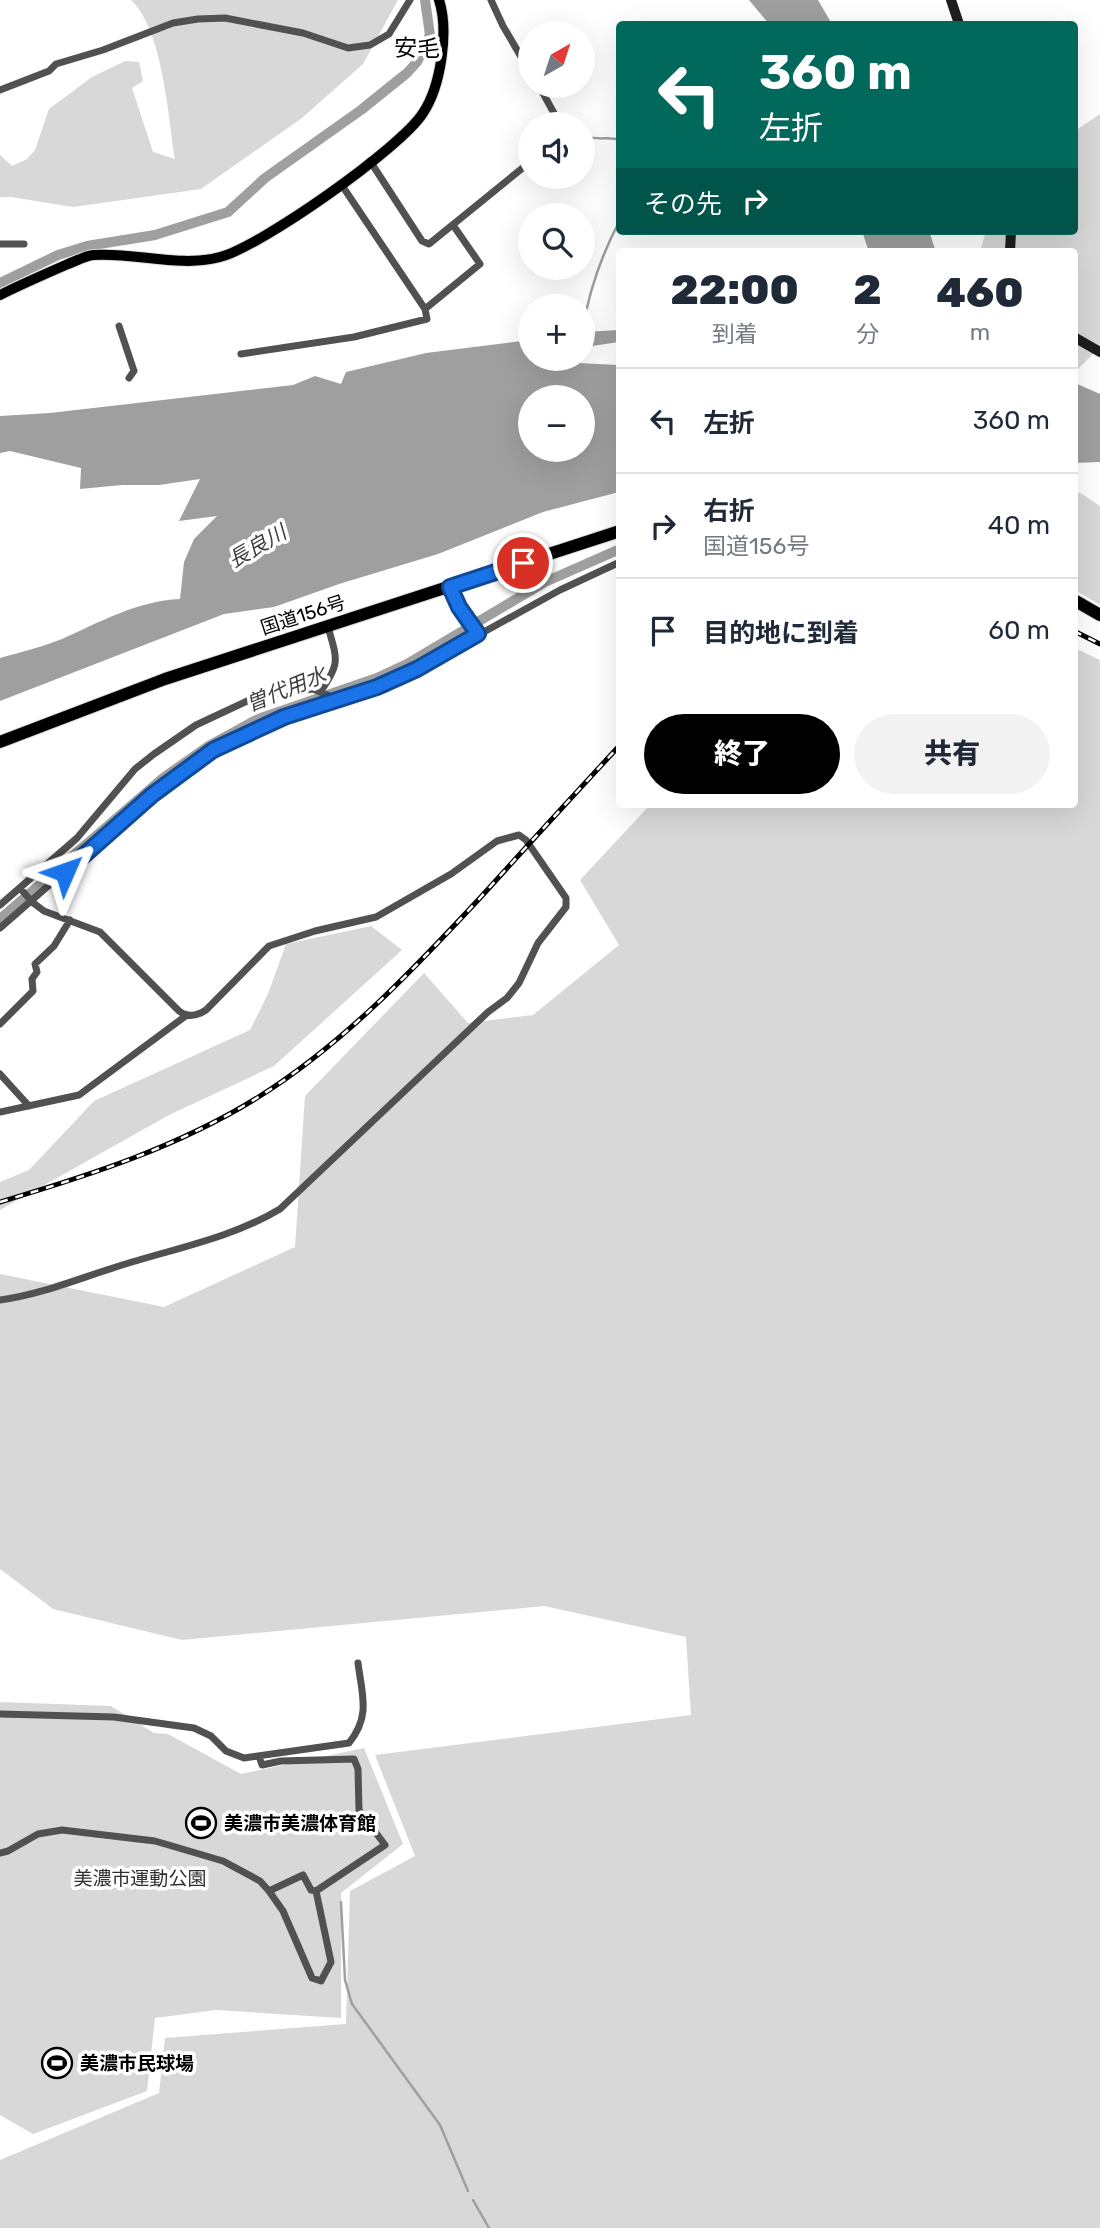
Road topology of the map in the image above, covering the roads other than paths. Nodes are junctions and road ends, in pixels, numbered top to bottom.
1 (410, 0) edge
2 (439, 0) edge
3 (491, 0) edge
4 (951, 0) edge
5 (958, 21) edge
6 (518, 52) edge
7 (0, 90) edge
8 (370, 161) junction
9 (518, 172) edge
10 (341, 184) junction
11 (453, 225) junction
12 (0, 244) edge
13 (24, 244) dead end
14 (0, 295) edge
15 (425, 309) junction
16 (119, 326) dead end
17 (1078, 339) edge
18 (1100, 352) edge
19 (241, 354) dead end
20 (129, 378) dead end
21 (616, 532) edge
22 (616, 564) edge
23 (450, 587) junction
24 (1078, 602) edge
25 (1100, 615) edge
26 (328, 627) junction
27 (474, 629) junction
28 (322, 693) junction
29 (335, 698) junction
30 (0, 742) edge
31 (80, 838) junction
32 (88, 848) junction
33 (21, 890) junction
34 (30, 901) junction
35 (0, 905) edge
36 (70, 920) junction
37 (0, 928) edge
38 (187, 1016) junction
39 (0, 1024) edge
40 (0, 1074) edge
41 (29, 1105) junction
42 (0, 1112) edge
43 (0, 1300) edge
44 (358, 1663) dead end
45 (0, 1714) edge
46 (259, 1756) junction
47 (0, 1853) edge
48 (269, 1891) junction
49 (316, 1891) junction

1 - 7 street
2 - 8 main road
3 - 6 street
4 - 5 main road
8 - 10 main road
8 - 11 street
9 - 11 street
10 - 14 main road
10 - 15 street
11 - 15 street
12 - 13 street
15 - 19 street
16 - 20 street
17 - 18 main road
21 - 23 highway, 国道156号
22 - 27 street
23 - 26 highway, 国道156号
23 - 27 street
24 - 25 highway
26 - 28 street
26 - 30 highway, 国道156号
27 - 29 street
28 - 29 street
28 - 31 street
29 - 32 street
31 - 32 street
31 - 33 street
32 - 34 street
33 - 34 street
33 - 35 street
34 - 36 street
34 - 37 street
36 - 38 street
36 - 39 street
38 - 41 street
38 - 43 street
40 - 41 street
41 - 42 street
44 - 46 street
45 - 46 street
46 - 49 street
47 - 48 street
48 - 49 street
48 - 49 street

